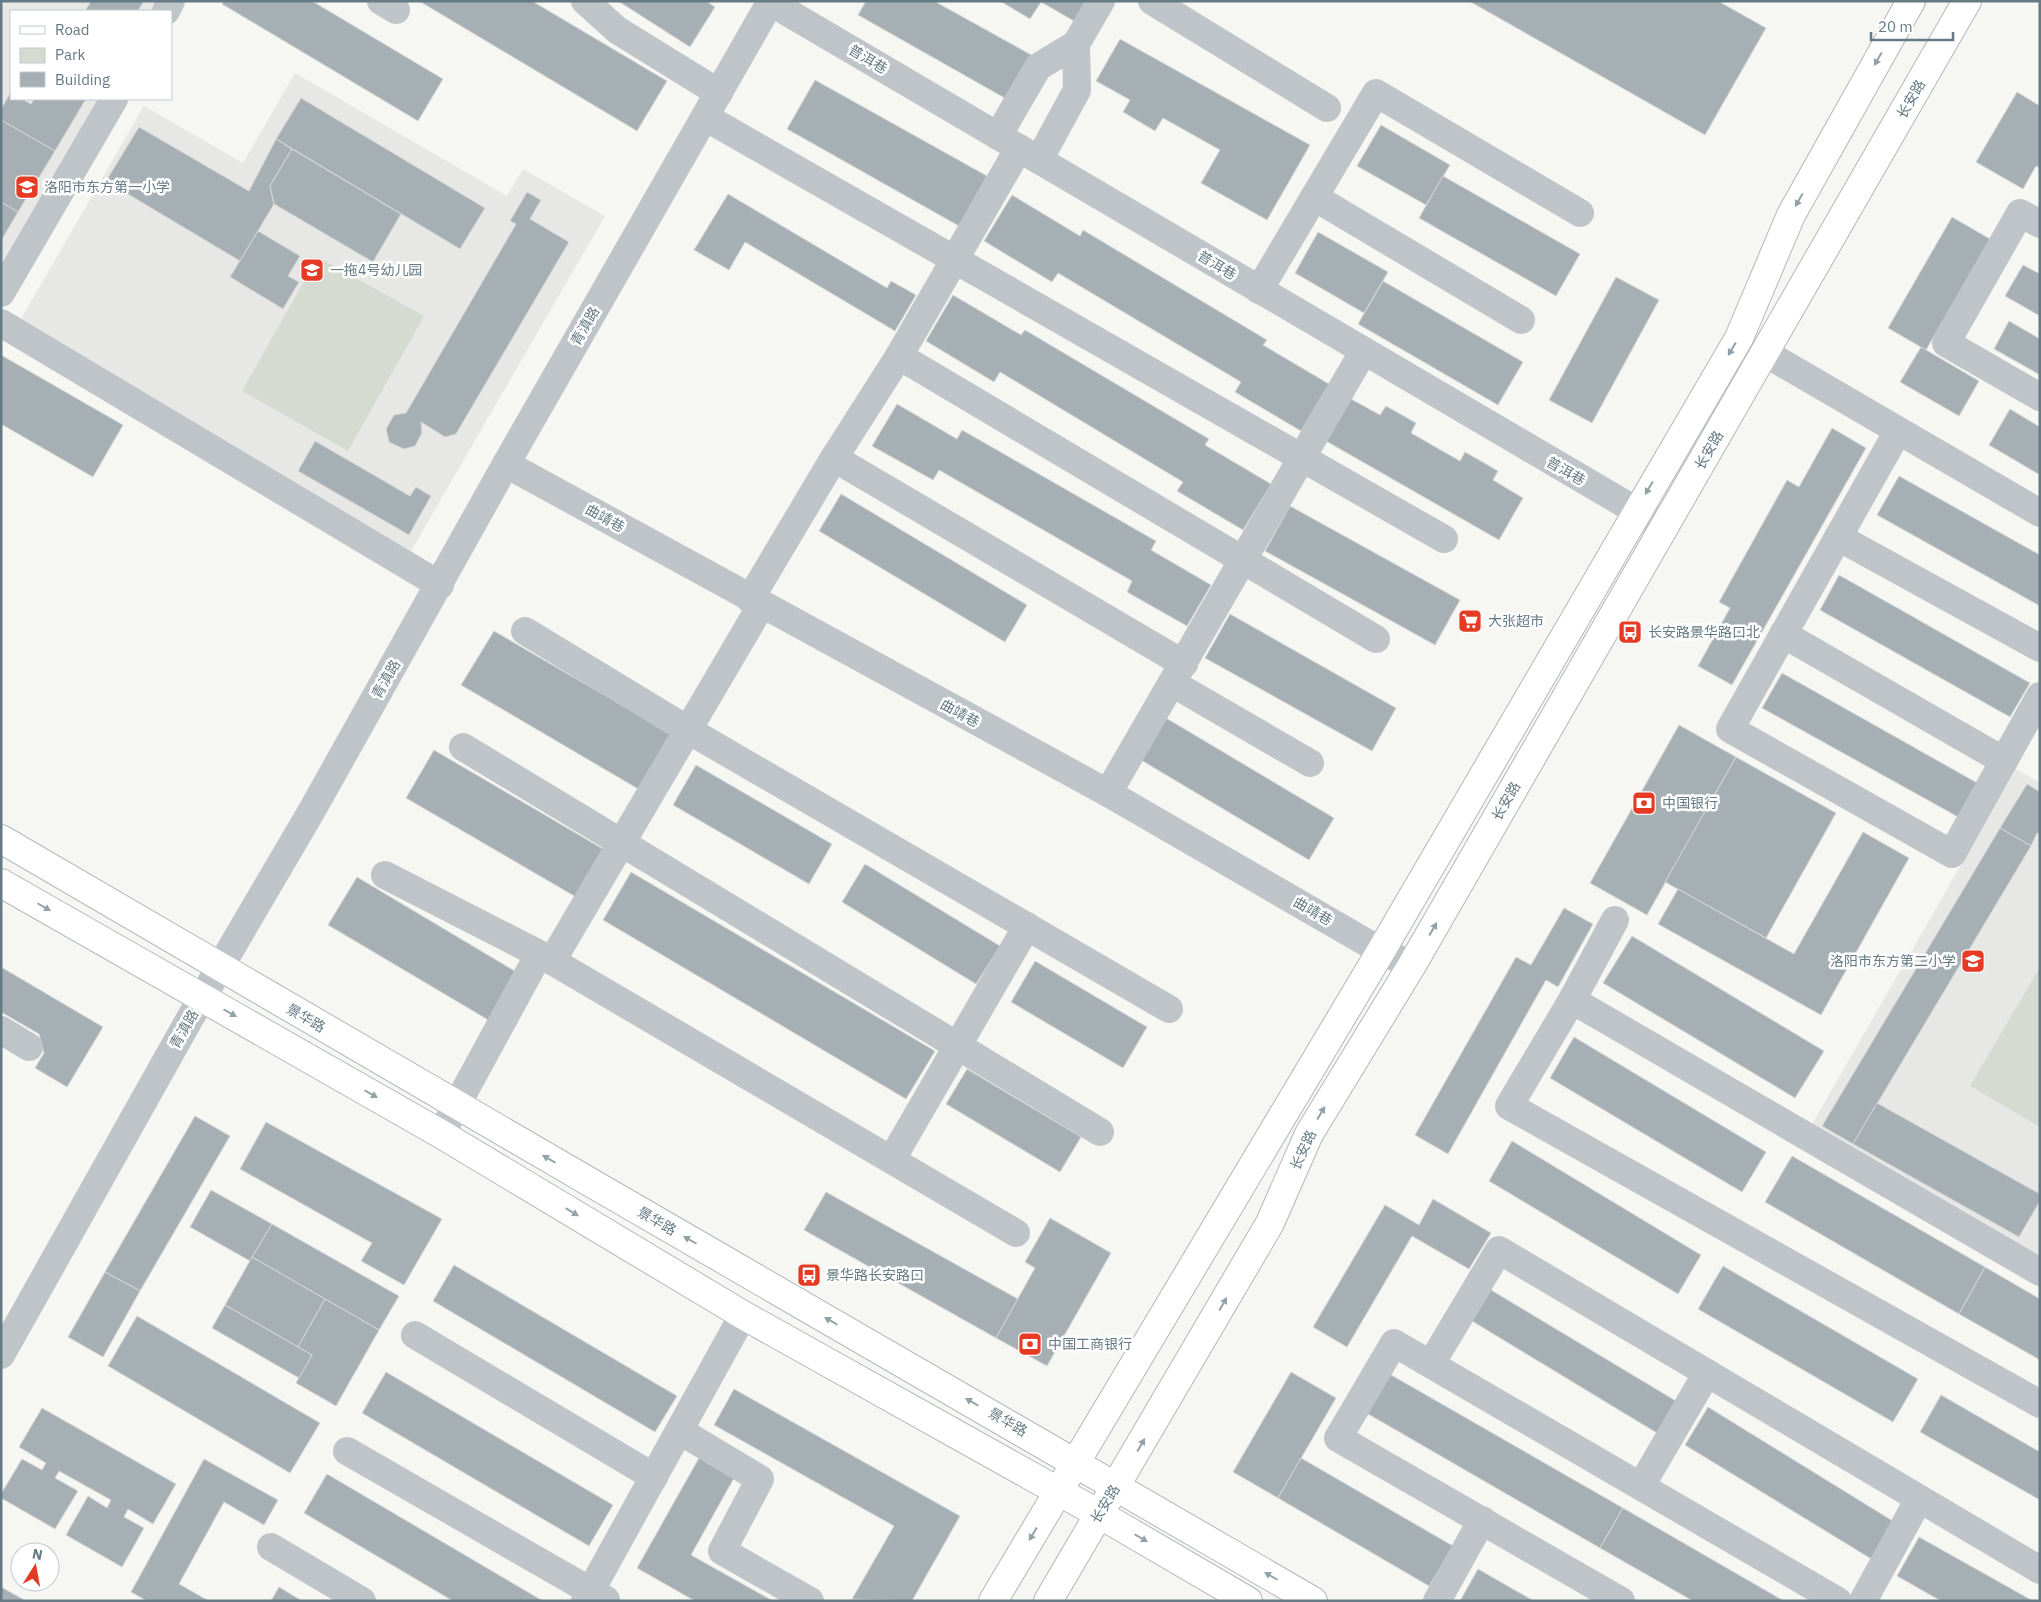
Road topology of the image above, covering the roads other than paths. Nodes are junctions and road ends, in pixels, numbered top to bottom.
1 (585, 1) edge
2 (1101, 1) edge
3 (1152, 1) edge
4 (1911, 1) edge
5 (1967, 1) edge
6 (771, 2) edge
7 (1076, 44) junction
8 (719, 92) junction
9 (113, 100) edge
10 (1327, 108) dead end
11 (705, 117) junction
12 (1019, 148) junction
13 (1314, 197) junction
14 (1580, 213) dead end
15 (2040, 224) edge
16 (955, 259) junction
17 (1259, 290) junction
18 (1, 292) edge
19 (1521, 320) dead end
20 (1, 323) edge
21 (1363, 352) junction
22 (1765, 353) junction
23 (899, 356) junction
24 (2040, 397) edge
25 (1898, 431) junction
26 (834, 458) junction
27 (1302, 458) junction
28 (506, 464) junction
29 (1636, 512) junction
30 (2040, 513) edge
31 (1664, 527) junction
32 (1838, 537) junction
33 (1444, 539) dead end
34 (1243, 560) junction
35 (440, 585) junction
36 (756, 602) junction
37 (525, 631) dead end
38 (1783, 634) junction
39 (1376, 639) dead end
40 (2040, 648) edge
41 (1178, 674) junction
42 (2040, 696) edge
43 (688, 730) junction
44 (463, 748) dead end
45 (2004, 761) junction
46 (1310, 764) dead end
47 (1108, 793) junction
48 (1, 840) edge
49 (620, 843) junction
50 (385, 875) dead end
51 (1, 883) edge
52 (1616, 920) dead end
53 (1027, 926) junction
54 (1381, 951) junction
55 (546, 958) junction
56 (1412, 965) junction
57 (220, 968) junction
58 (202, 997) junction
59 (1572, 1000) junction
60 (1169, 1009) dead end
61 (1, 1030) edge
62 (957, 1046) junction
63 (29, 1047) dead end
64 (456, 1106) junction
65 (1100, 1132) dead end
66 (441, 1134) junction
67 (892, 1159) junction
68 (1016, 1234) dead end
69 (2040, 1272) edge
70 (743, 1314) junction
71 (415, 1335) dead end
72 (1, 1355) edge
73 (1431, 1364) junction
74 (1707, 1374) junction
75 (2040, 1404) edge
76 (680, 1431) junction
77 (347, 1451) dead end
78 (1075, 1461) junction
79 (654, 1477) junction
80 (1116, 1486) junction
81 (1640, 1486) junction
82 (1057, 1492) junction
83 (1920, 1499) junction
84 (1099, 1514) junction
85 (1482, 1520) junction
86 (271, 1547) dead end
87 (2040, 1570) edge
88 (1822, 1597) edge
89 (594, 1598) edge
90 (362, 1601) edge
91 (810, 1601) edge
92 (993, 1601) edge
93 (1048, 1601) edge
94 (1248, 1601) edge
95 (1313, 1601) edge
96 (1437, 1601) edge
97 (1621, 1601) edge
98 (1863, 1601) edge

1 - 8 street
2 - 7 street
3 - 10 street
4 -> 29 main road
5 - 22 main road, 长安路
6 - 8 street, 青滇路
6 - 12 street, 普洱巷
7 - 12 street
7 - 12 street
8 - 11 street, 青滇路
9 - 18 street
11 - 16 street
11 - 28 street, 青滇路
12 - 16 street
12 - 17 street, 普洱巷
13 - 14 street
13 - 17 street
13 - 19 street
15 - 24 street
16 - 23 street
16 - 27 street
17 - 21 street, 普洱巷
20 - 35 street
21 - 27 street
21 - 29 street, 普洱巷
22 - 25 street
22 - 31 main road, 长安路
23 - 26 street
23 - 34 street
25 - 30 street
25 - 32 street
26 - 36 street
26 - 41 street
27 - 33 street
27 - 34 street
28 - 35 street, 青滇路
28 - 36 street, 曲靖巷
29 - 31 street, 普洱巷
29 - 54 main road
56 -> 31 main road, 长安路
32 - 38 street
32 - 40 street
34 - 39 street
34 - 41 street
35 - 57 street, 青滇路
36 - 43 street
36 - 47 street, 曲靖巷
37 - 43 street
38 - 45 street
38 - 45 street
41 - 46 street
41 - 47 street
42 - 45 street
43 - 49 street
43 - 53 street
44 - 49 street
47 - 54 street, 曲靖巷
48 - 57 main road, 景华路
49 - 55 street
49 - 62 street
50 - 55 street
51 -> 58 main road
52 - 59 street
53 - 60 street
53 - 62 street
54 - 56 street, 曲靖巷
54 - 78 main road
55 - 64 street
55 - 67 street
80 -> 56 main road, 长安路
57 - 58 street, 青滇路
57 - 64 main road, 景华路
58 -> 66 main road
58 - 72 street, 青滇路
59 - 69 street
59 - 75 street
61 - 63 street
62 - 65 street
62 - 67 street
64 - 66 street
78 -> 64 main road, 景华路
66 -> 70 main road
67 - 68 street
70 - 76 street
70 - 82 main road
71 - 79 street
73 - 74 street
73 - 81 street
73 - 85 street
74 - 81 street
74 - 83 street
76 - 79 street
76 - 91 street
77 - 89 street
78 - 80 main road, 景华路
78 - 82 main road
79 - 89 street
80 - 84 main road, 长安路
95 -> 80 main road, 景华路
81 - 88 street
82 - 84 main road
82 -> 92 main road
83 - 87 street
83 - 98 street
84 - 93 main road, 长安路
84 -> 94 main road
85 - 96 street
85 - 97 street
86 - 90 street

